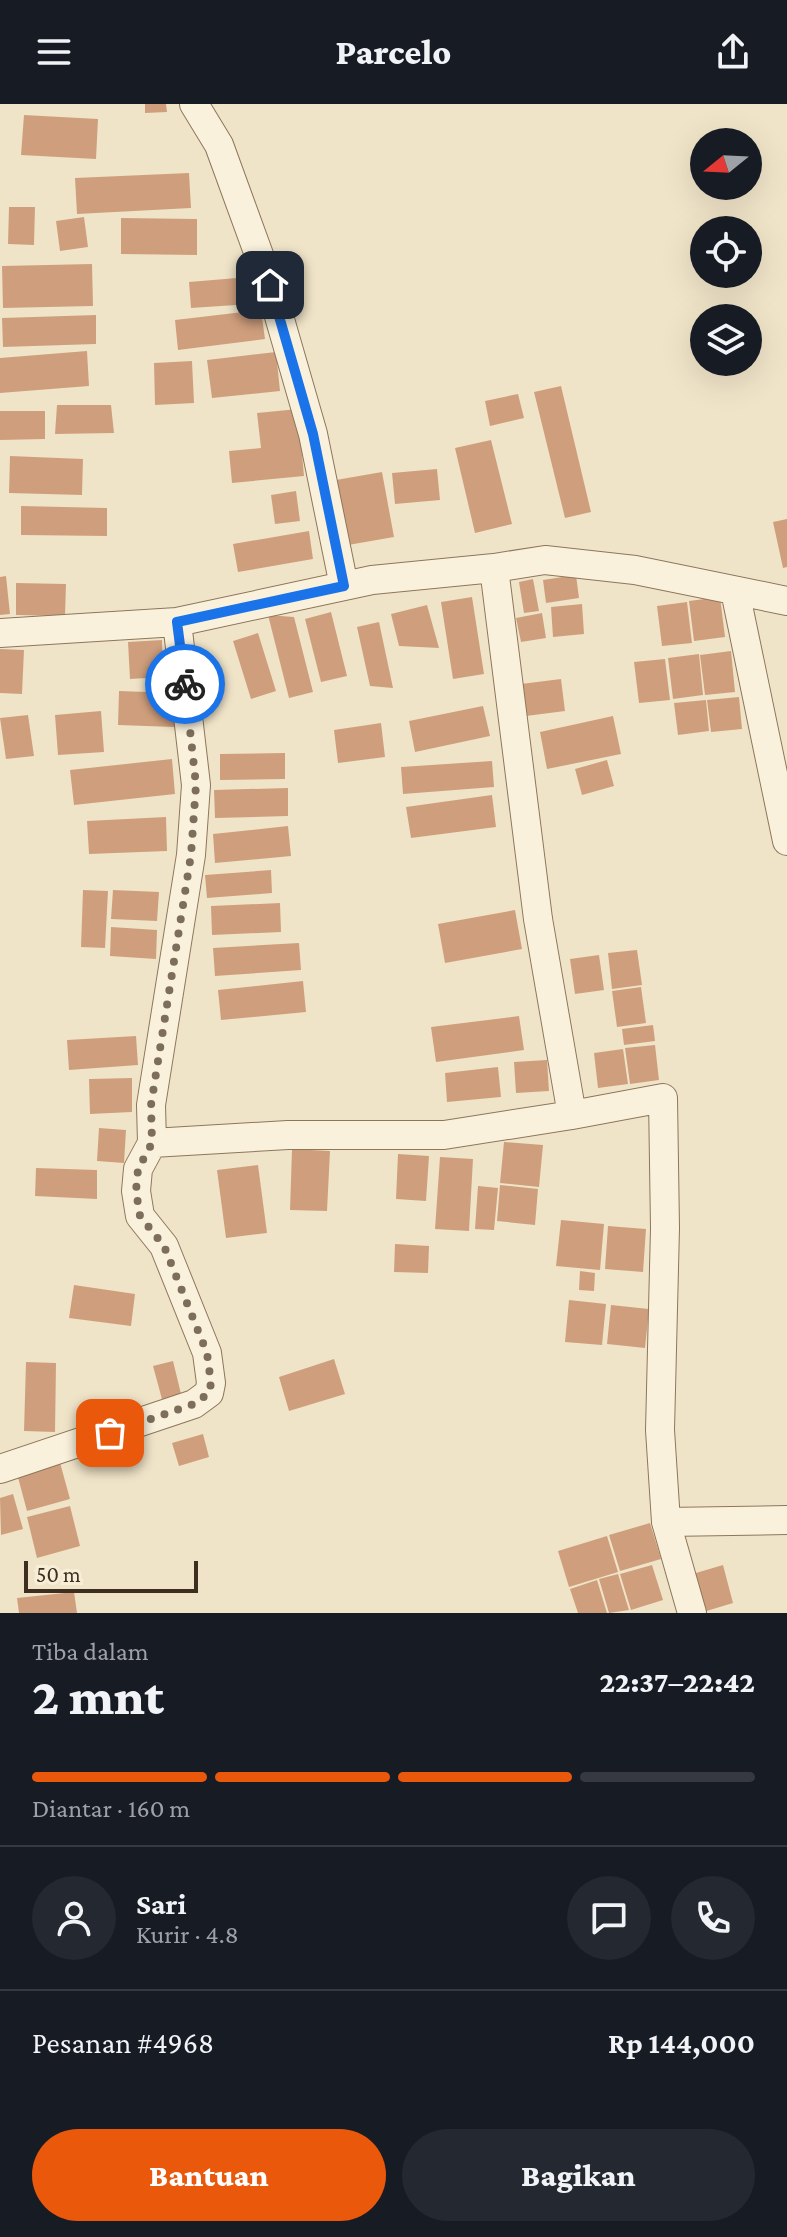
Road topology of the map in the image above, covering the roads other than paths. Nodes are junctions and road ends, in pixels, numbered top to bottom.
1 (194, 104) edge
2 (494, 568) junction
3 (344, 586) junction
4 (735, 591) junction
5 (787, 601) edge
6 (177, 622) junction
7 (0, 633) edge
8 (787, 841) edge
9 (572, 1115) junction
10 (152, 1143) junction
11 (0, 1469) edge
12 (787, 1520) edge
13 (666, 1522) junction
14 (692, 1613) edge

1 - 3 street
2 - 3 street
2 - 4 street
2 - 9 street
3 - 6 street
4 - 5 street
4 - 8 street
6 - 7 street
6 - 10 street
9 - 10 street
9 - 13 street
10 - 11 street
12 - 13 street
13 - 14 street

